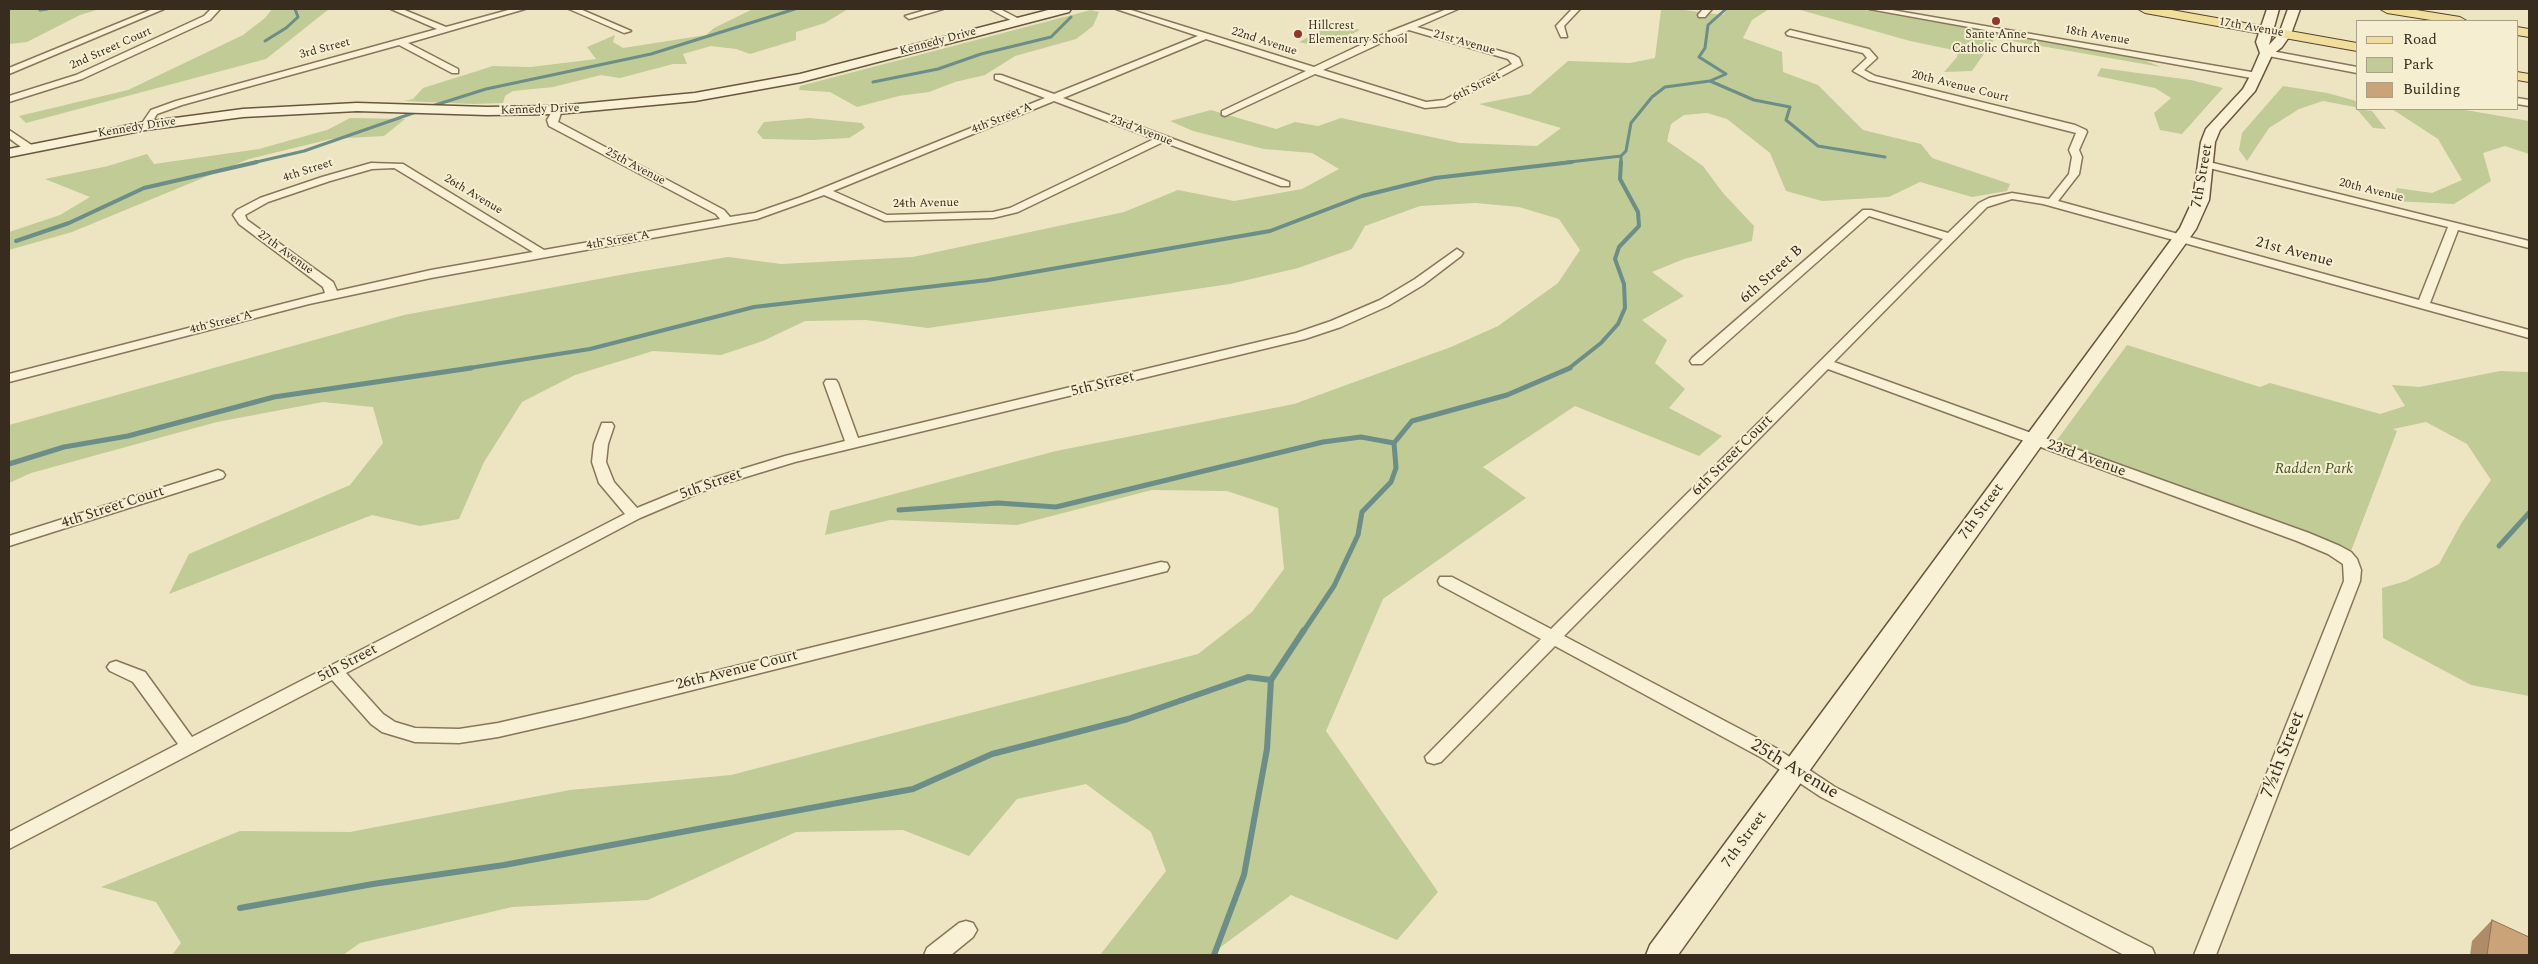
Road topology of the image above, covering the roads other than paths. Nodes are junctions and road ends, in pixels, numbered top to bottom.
1 (160, 9) edge
2 (216, 9) edge
3 (395, 9) edge
4 (521, 9) edge
5 (573, 9) edge
6 (938, 9) edge
7 (994, 9) edge
8 (1064, 9) edge
9 (1120, 9) edge
10 (1454, 9) edge
11 (1576, 9) edge
12 (1873, 9) edge
13 (2145, 9) edge
14 (2272, 9) edge
15 (2294, 9) edge
16 (2387, 9) edge
17 (1912, 12) edge
18 (909, 16) dead end
19 (2454, 20) edge
20 (1018, 21) junction
21 (1411, 28) junction
22 (444, 30) junction
23 (2264, 30) junction
24 (627, 31) dead end
25 (1790, 33) dead end
26 (2285, 34) junction
27 (1564, 35) dead end
28 (1206, 36) junction
29 (400, 42) junction
30 (2356, 47) edge
31 (2266, 53) junction
32 (1516, 60) joint
33 (1313, 70) junction
34 (2356, 70) edge
35 (455, 71) dead end
36 (9, 72) edge
37 (2257, 76) junction
38 (998, 78) dead end
39 (1054, 98) junction
40 (9, 99) edge
41 (1430, 106) joint
42 (558, 110) junction
43 (1225, 113) dead end
44 (145, 126) junction
45 (9, 133) edge
46 (1161, 139) junction
47 (29, 148) junction
48 (9, 153) edge
49 (2205, 164) junction
50 (387, 165) joint
51 (1285, 184) dead end
52 (823, 191) junction
53 (2051, 203) junction
54 (241, 212) joint
55 (728, 222) junction
56 (2454, 226) junction
57 (1952, 238) junction
58 (2181, 239) junction
59 (2529, 244) edge
60 (1457, 253) dead end
61 (541, 255) junction
62 (332, 295) junction
63 (2424, 306) junction
64 (2529, 334) edge
65 (1697, 361) dead end
66 (1826, 364) junction
67 (9, 378) edge
68 (831, 383) dead end
69 (607, 426) dead end
70 (2035, 441) junction
71 (853, 446) junction
72 (218, 474) dead end
73 (635, 515) junction
74 (9, 541) edge
75 (2345, 556) joint
76 (1161, 567) dead end
77 (1446, 581) dead end
78 (1551, 639) junction
79 (116, 667) dead end
80 (334, 671) junction
81 (189, 746) junction
82 (1434, 757) dead end
83 (1795, 770) junction
84 (9, 841) edge
85 (966, 930) dead end
86 (935, 955) edge
87 (1661, 955) edge
88 (2144, 955) edge
89 (2205, 955) edge

1 - 36 street
2 - 40 street, 2nd Street Court
3 - 22 street
4 - 22 street, 3rd Street
5 - 24 street
6 - 18 street
7 - 20 street
8 - 20 main road, Kennedy Drive
9 - 28 street, 22nd Avenue
10 - 21 street
11 - 27 street
12 - 17 street, 18th Avenue
13 - 23 main road, 17th Avenue
14 - 23 main road, 7th Street
15 - 26 main road, 7th Street
16 - 19 main road
17 - 37 street, 18th Avenue
20 - 42 main road, Kennedy Drive
21 - 32 street, 21st Avenue
21 - 33 street
22 - 29 street, 3rd Street
23 - 26 main road, 17th Avenue
23 - 31 main road, 7th Street
25 - 53 street, 20th Avenue Court
26 - 30 main road, 17th Avenue
26 - 31 main road, 7th Street
28 - 33 street, 22nd Avenue
28 - 39 street, 4th Street A
29 - 35 street
29 - 44 street, 3rd Street
31 - 34 street
31 - 37 main road, 7th Street
32 - 41 street, 6th Street
33 - 41 street, 22nd Avenue
33 - 43 street
37 - 49 main road, 7th Street
38 - 39 street, 23rd Avenue
39 - 46 street, 23rd Avenue
39 - 52 street, 4th Street A
42 - 44 main road, Kennedy Drive
42 - 55 street, 25th Avenue
44 - 47 main road, Kennedy Drive
45 - 47 street
46 - 51 street, 23rd Avenue
46 - 52 street, 24th Avenue
47 - 48 main road, Kennedy Drive
49 - 56 street, 20th Avenue
49 - 58 main road, 7th Street
50 - 54 street, 4th Street
50 - 61 street, 26th Avenue
52 - 55 street, 4th Street A
53 - 57 street, 6th Street Court
53 - 58 street, 21st Avenue
54 - 62 street, 27th Avenue
55 - 61 street, 4th Street A
56 - 59 street, 20th Avenue
56 - 63 street
57 - 65 street, 6th Street B
57 - 66 street, 6th Street Court
58 - 63 street, 21st Avenue
58 - 70 main road, 7th Street
60 - 71 street, 5th Street
61 - 62 street, 4th Street A
62 - 67 street, 4th Street A
63 - 64 street, 21st Avenue
66 - 70 street, 23rd Avenue
66 - 78 street, 6th Street Court
68 - 71 street
69 - 73 street
70 - 75 street, 23rd Avenue
70 - 83 main road, 7th Street
71 - 73 street, 5th Street
72 - 74 street, 4th Street Court
73 - 80 street, 5th Street
75 - 89 street, 7½th Street
76 - 80 street, 26th Avenue Court
77 - 78 street, 25th Avenue
78 - 82 street, 6th Street Court
78 - 83 street, 25th Avenue
79 - 81 street
80 - 81 street, 5th Street
81 - 84 street, 5th Street
83 - 87 main road, 7th Street
83 - 88 street, 25th Avenue
85 - 86 street

